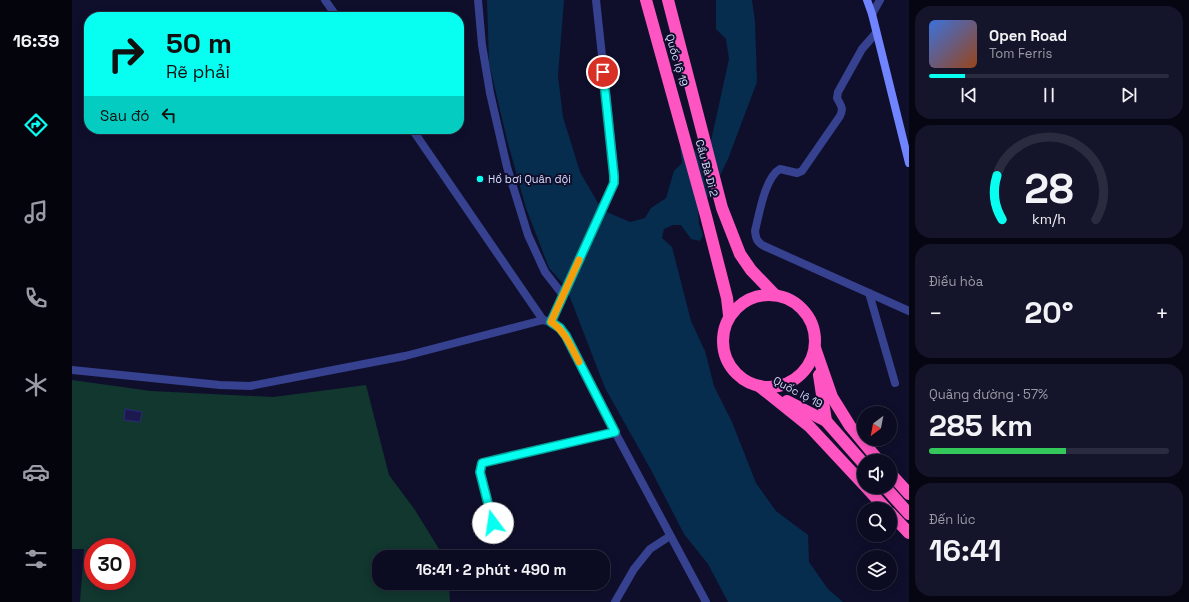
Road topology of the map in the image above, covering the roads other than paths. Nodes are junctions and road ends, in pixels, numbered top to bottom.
1 (325, 0) edge
2 (478, 0) edge
3 (596, 0) edge
4 (646, 0) edge
5 (668, 0) edge
6 (868, 0) edge
7 (880, 0) edge
8 (333, 12) edge
9 (872, 14) junction
10 (876, 33) junction
11 (700, 124) joint
12 (682, 127) joint
13 (416, 134) edge
14 (909, 163) edge
15 (565, 291) junction
16 (869, 293) junction
17 (775, 295) junction
18 (909, 311) edge
19 (729, 315) junction
20 (547, 321) junction
21 (814, 348) junction
22 (72, 370) edge
23 (895, 383) dead end
24 (758, 386) junction
25 (826, 421) junction
26 (615, 432) junction
27 (873, 454) edge
28 (857, 456) edge
29 (857, 477) edge
30 (897, 481) edge
31 (872, 494) edge
32 (891, 494) edge
33 (909, 494) edge
34 (880, 502) edge
35 (907, 512) edge
36 (897, 520) edge
37 (909, 533) edge
38 (496, 535) dead end
39 (670, 536) junction
40 (615, 602) edge
41 (706, 602) edge

1 - 8 street
2 - 15 street
3 - 15 street
4 - 12 highway, Quốc lộ 19
5 - 11 highway, Quốc lộ 19
6 - 9 street
7 - 9 street
9 - 10 street
10 - 14 street
10 - 16 street
11 - 17 highway, Cầu Bà Di 2
12 - 19 highway, Cầu Bà Di 2
13 - 20 street
15 - 20 street
16 - 18 street
16 - 23 street
17 - 19 highway
17 - 21 highway
19 - 24 highway
20 - 22 street
20 - 26 street
21 - 24 highway
21 - 25 highway, Quốc lộ 19
21 - 27 highway
24 - 25 highway, Quốc lộ 19
24 - 29 highway
25 - 28 highway, Quốc lộ 19
26 - 38 street
26 - 39 street
30 - 33 highway
31 - 34 highway
32 - 35 highway
36 - 37 highway
39 - 40 street
39 - 41 street

